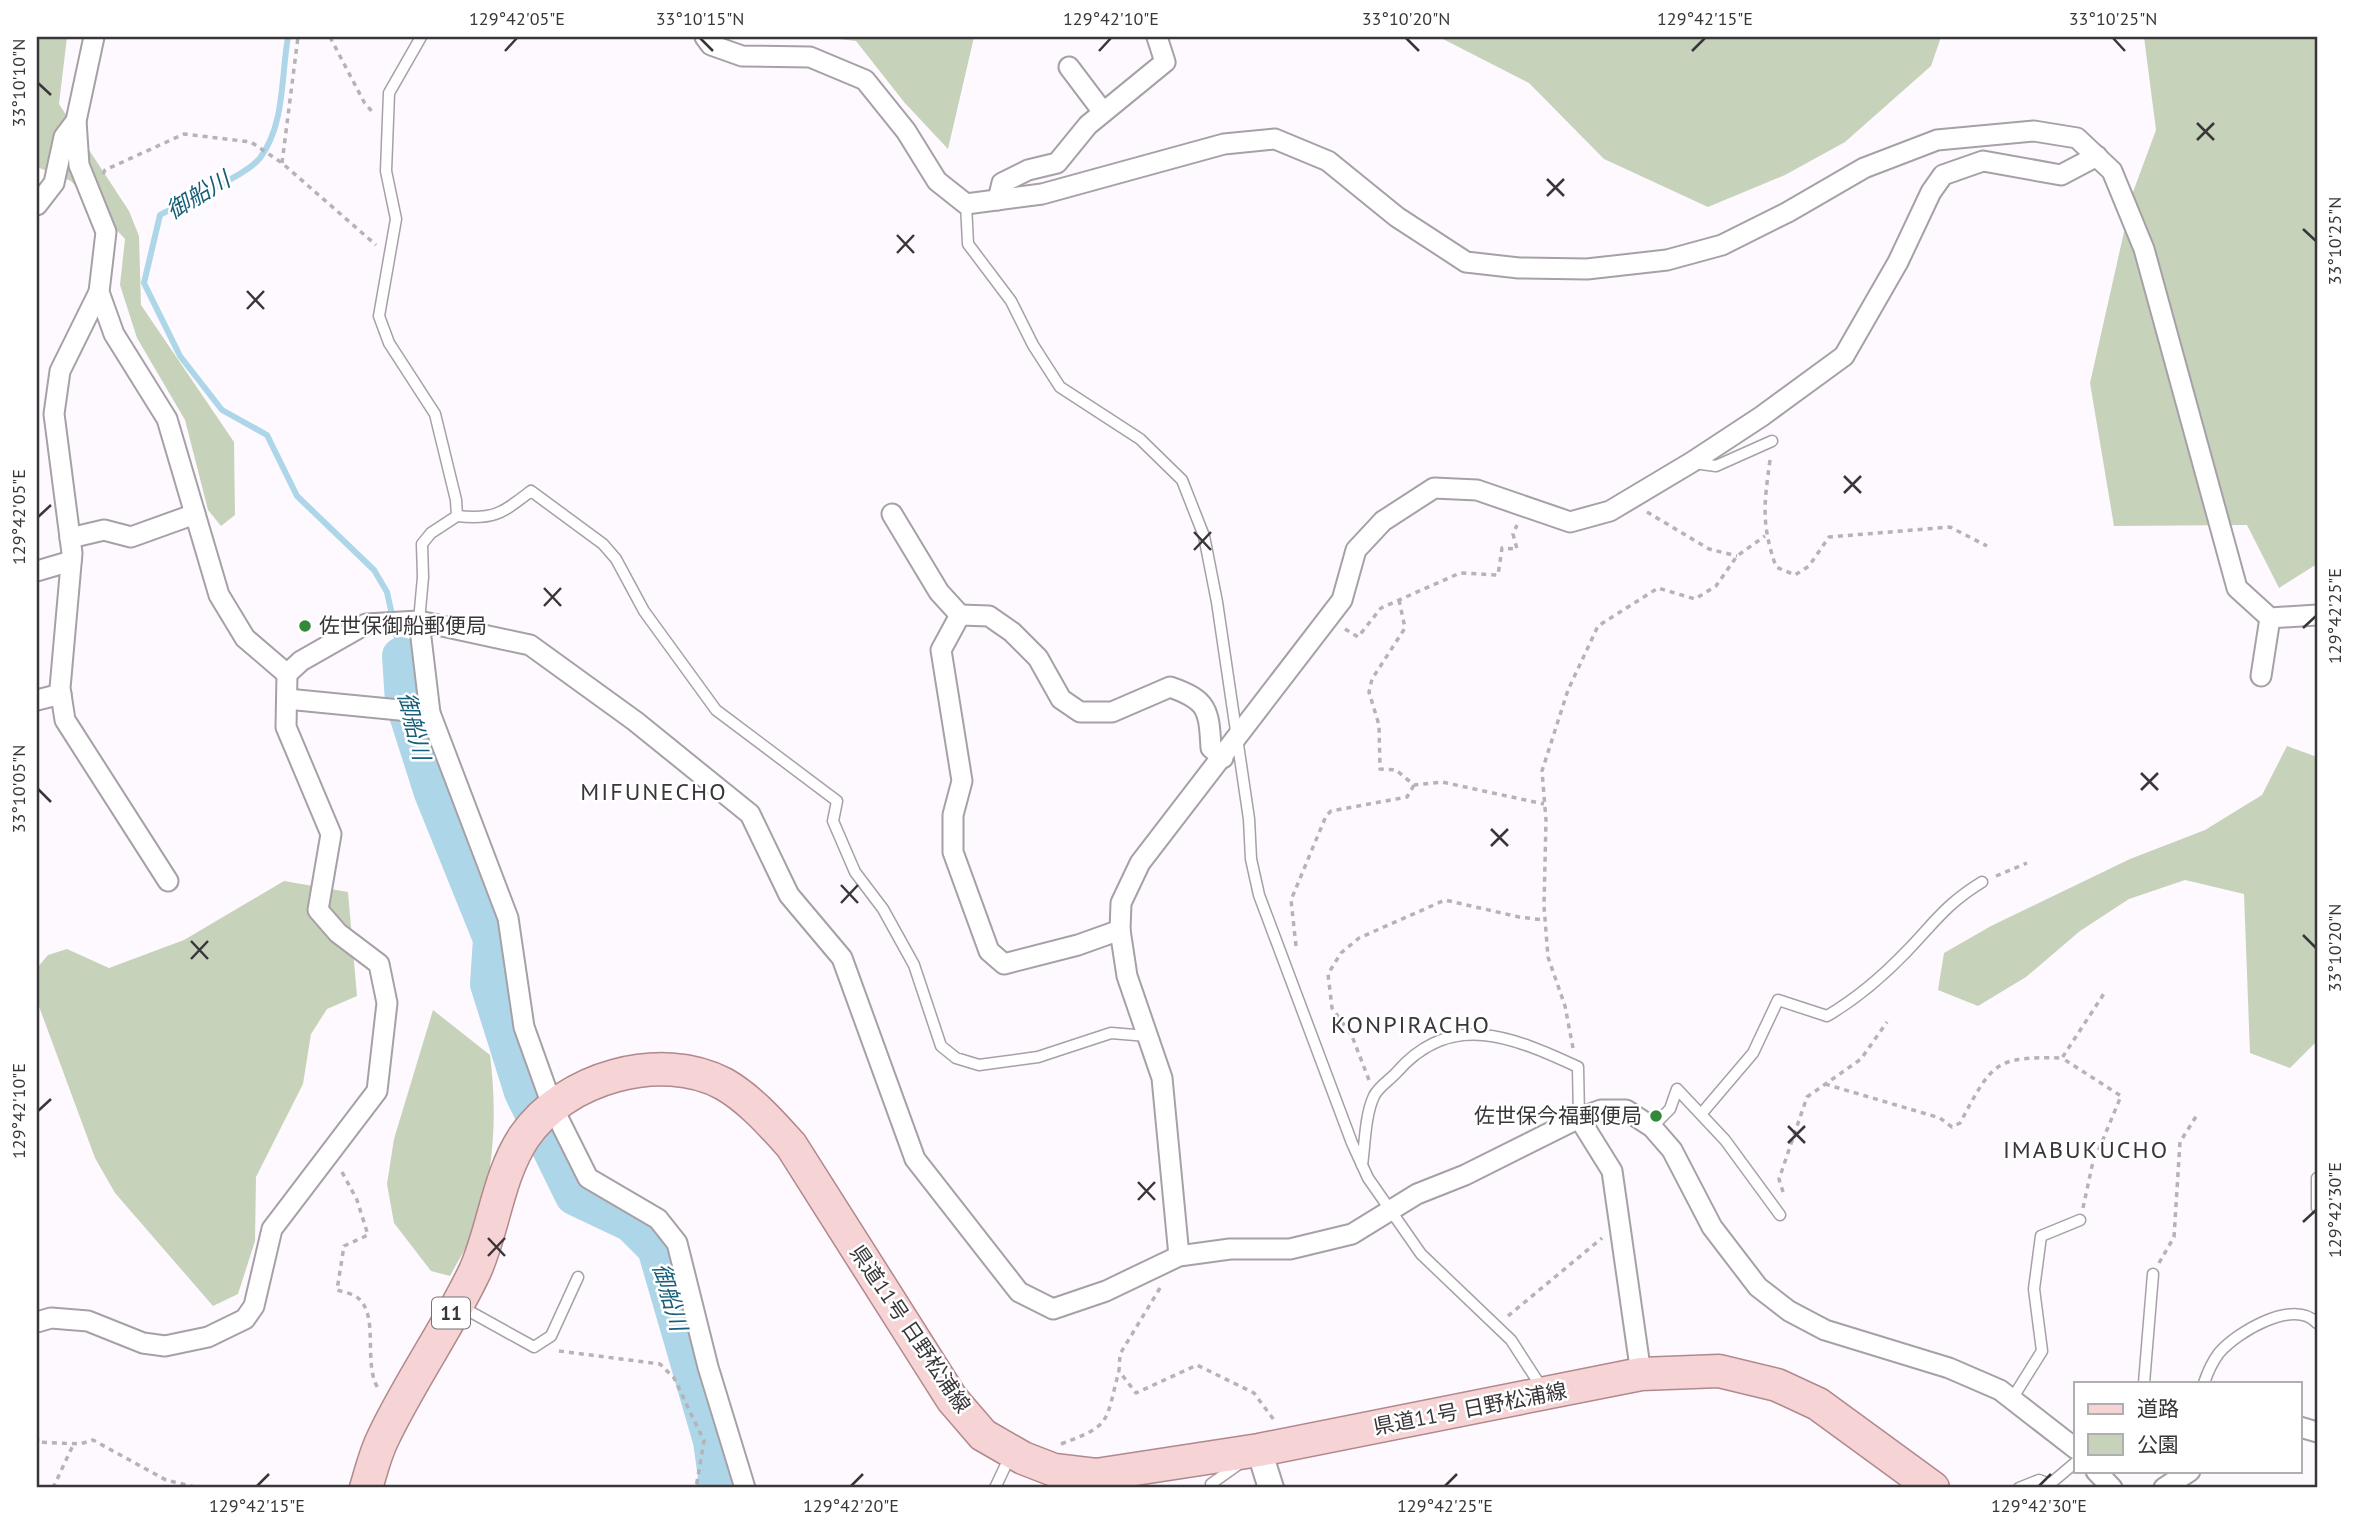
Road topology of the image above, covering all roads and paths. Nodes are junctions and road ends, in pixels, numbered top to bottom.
1 (94, 37) edge
2 (298, 37) edge
3 (330, 37) edge
4 (421, 37) edge
5 (705, 37) edge
6 (1157, 37) edge
7 (1069, 67) dead end
8 (1103, 112) junction
9 (76, 121) junction
10 (386, 129) junction
11 (2097, 156) junction
12 (282, 163) junction
13 (998, 200) junction
14 (966, 204) junction
15 (37, 205) edge
16 (95, 207) junction
17 (389, 257) junction
18 (99, 292) junction
19 (1772, 441) joint
20 (1692, 462) junction
21 (1627, 500) junction
22 (195, 514) junction
23 (892, 514) dead end
24 (457, 516) junction
25 (1518, 523) dead end
26 (1765, 536) junction
27 (70, 538) junction
28 (1987, 546) dead end
29 (1737, 556) junction
30 (71, 561) junction
31 (37, 571) edge
32 (1399, 600) junction
33 (960, 615) junction
34 (2317, 615) edge
35 (2270, 618) junction
36 (419, 621) junction
37 (1342, 627) dead end
38 (287, 674) junction
39 (2261, 676) dead end
40 (61, 694) junction
41 (287, 699) junction
42 (37, 700) edge
43 (430, 713) junction
44 (1238, 737) junction
45 (1223, 758) junction
46 (1414, 785) junction
47 (1544, 804) junction
48 (2026, 863) dead end
49 (167, 881) dead end
50 (1982, 882) joint
51 (1545, 920) junction
52 (1120, 930) junction
53 (1297, 954) dead end
54 (2105, 992) dead end
55 (1887, 1021) dead end
56 (1147, 1036) junction
57 (2062, 1058) junction
58 (1578, 1067) junction
59 (1825, 1084) junction
60 (1375, 1095) junction
61 (552, 1108) junction
62 (1702, 1113) junction
63 (2197, 1115) dead end
64 (1579, 1118) junction
65 (1652, 1127) junction
66 (331, 1151) junction
67 (1362, 1166) junction
68 (2317, 1178) edge
69 (2317, 1208) edge
70 (1390, 1211) junction
71 (1780, 1215) joint
72 (2080, 1220) joint
73 (1620, 1224) junction
74 (1179, 1256) junction
75 (2153, 1273) joint
76 (578, 1277) dead end
77 (456, 1304) junction
78 (37, 1322) edge
79 (2317, 1323) edge
80 (1496, 1326) junction
81 (543, 1340) junction
82 (1119, 1371) junction
83 (1641, 1374) junction
84 (2144, 1382) edge
85 (2205, 1382) edge
86 (1546, 1394) junction
87 (2012, 1399) junction
88 (397, 1412) junction
89 (37, 1436) edge
90 (74, 1443) junction
91 (1293, 1443) junction
92 (2074, 1447) edge
93 (1259, 1450) junction
94 (1018, 1454) junction
95 (2074, 1464) edge
96 (2097, 1472) edge
97 (2188, 1472) edge
98 (2167, 1481) edge
99 (1211, 1484) dead end
100 (53, 1488) edge
101 (199, 1488) edge
102 (366, 1488) edge
103 (696, 1488) edge
104 (745, 1488) edge
105 (995, 1488) edge
106 (1271, 1488) edge
107 (1933, 1488) edge
108 (2019, 1488) edge
109 (2112, 1488) edge

1 - 9 street
2 - 12 path
3 - 10 path
4 - 10 lane
5 - 14 street
6 - 8 street
7 - 8 street
8 - 13 street
9 - 15 street
9 - 16 street
10 - 17 lane
11 - 13 street
11 - 20 street
11 - 35 street
12 - 16 path
12 - 17 path
13 - 14 street
14 - 44 lane
16 - 18 street
17 - 24 lane
18 - 22 street
18 - 27 street
19 - 20 lane
19 - 26 path
20 - 21 street
21 - 29 path
21 - 44 street
22 - 27 street
22 - 38 street
23 - 33 street
24 - 36 lane
24 - 56 lane
25 - 32 path
26 - 28 path
26 - 29 path
27 - 30 street
29 - 47 path
30 - 31 street
30 - 40 street
32 - 37 path
32 - 46 path
33 - 45 street
33 - 52 street
34 - 35 street
35 - 39 street
36 - 38 street
36 - 43 street
36 - 74 street
38 - 41 street
40 - 42 street
40 - 49 street
41 - 43 street
41 - 66 street
43 - 61 street
44 - 45 street
44 - 67 lane
45 - 52 street
46 - 47 path
46 - 53 path
47 - 51 path
48 - 50 path
50 - 62 lane
51 - 58 path
51 - 60 path
52 - 56 street
54 - 57 path
55 - 59 path
56 - 74 street
57 - 59 path
57 - 72 path
58 - 60 lane
58 - 64 lane
59 - 71 path
60 - 67 lane
61 - 77 main road, 県道11号 日野松浦線 / 11
61 - 94 main road, 県道11号 日野松浦線 / 11
61 - 104 street
62 - 65 lane
62 - 71 lane
63 - 75 path
64 - 65 street
64 - 70 street
64 - 73 street
65 - 87 street
66 - 78 street
66 - 88 path
67 - 70 lane
68 - 69 lane
70 - 74 street
70 - 80 lane
72 - 87 lane
73 - 80 path
73 - 83 street
74 - 82 path
75 - 84 lane
76 - 81 lane
77 - 81 lane
77 - 88 main road, 県道11号 日野松浦線 / 11
79 - 85 lane
80 - 86 lane
81 - 103 path
82 - 91 path
82 - 94 path
83 - 86 main road, 県道11号 日野松浦線 / 11
83 - 107 main road, 県道11号 日野松浦線 / 11
86 - 91 main road, 県道11号 日野松浦線 / 11
87 - 92 street
88 - 102 main road, 県道11号 日野松浦線 / 11
89 - 90 path
90 - 100 path
90 - 101 path
91 - 93 main road, 県道11号 日野松浦線 / 11
93 - 94 main road, 県道11号 日野松浦線 / 11
93 - 99 lane
93 - 106 street
94 - 105 lane
95 - 108 lane
96 - 109 street
97 - 98 street

